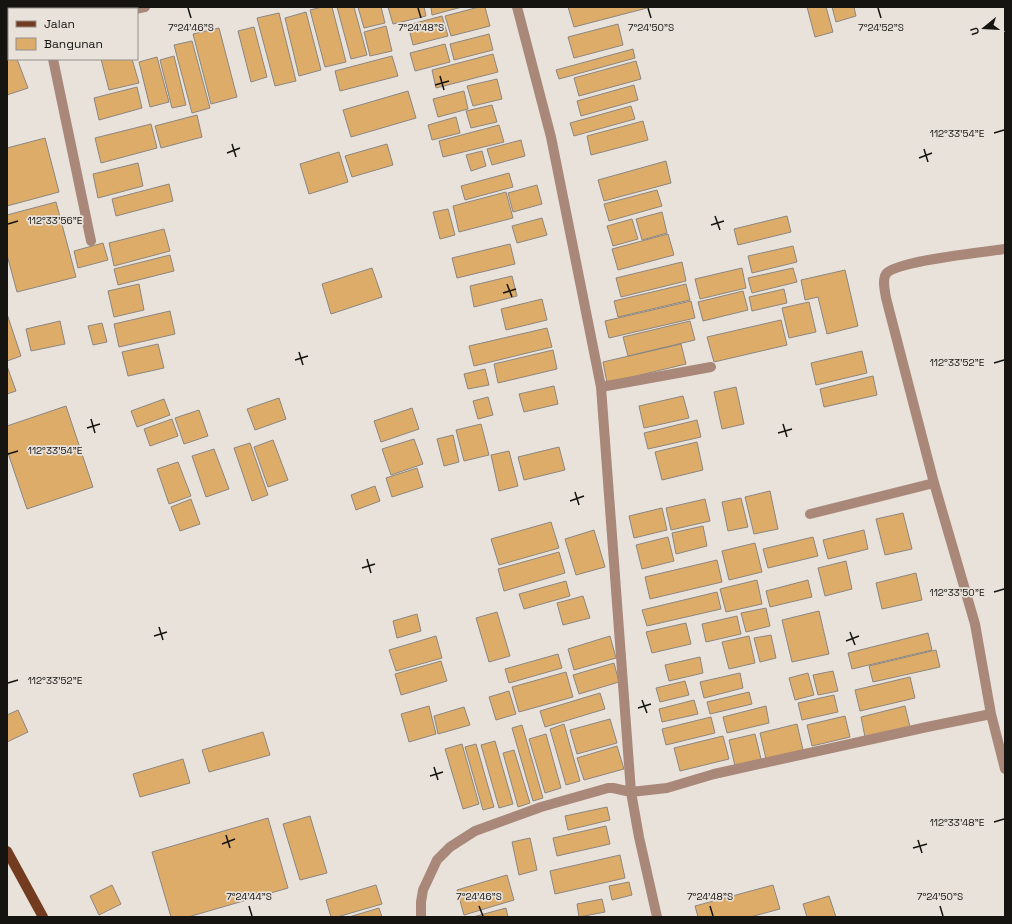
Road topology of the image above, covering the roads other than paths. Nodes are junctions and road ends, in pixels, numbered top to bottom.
1 (517, 7) edge
2 (53, 60) edge
3 (91, 240) dead end
4 (1005, 249) edge
5 (711, 367) dead end
6 (601, 387) junction
7 (934, 483) junction
8 (810, 514) dead end
9 (991, 714) junction
10 (1005, 769) edge
11 (631, 792) junction
12 (7, 851) edge
13 (43, 917) edge
14 (421, 917) edge
15 (657, 917) edge

1 - 6 street
2 - 3 street
4 - 7 street
5 - 6 street
6 - 11 street
7 - 8 street
7 - 9 street
9 - 10 street
9 - 11 street
11 - 14 street
11 - 15 street
12 - 13 main road

